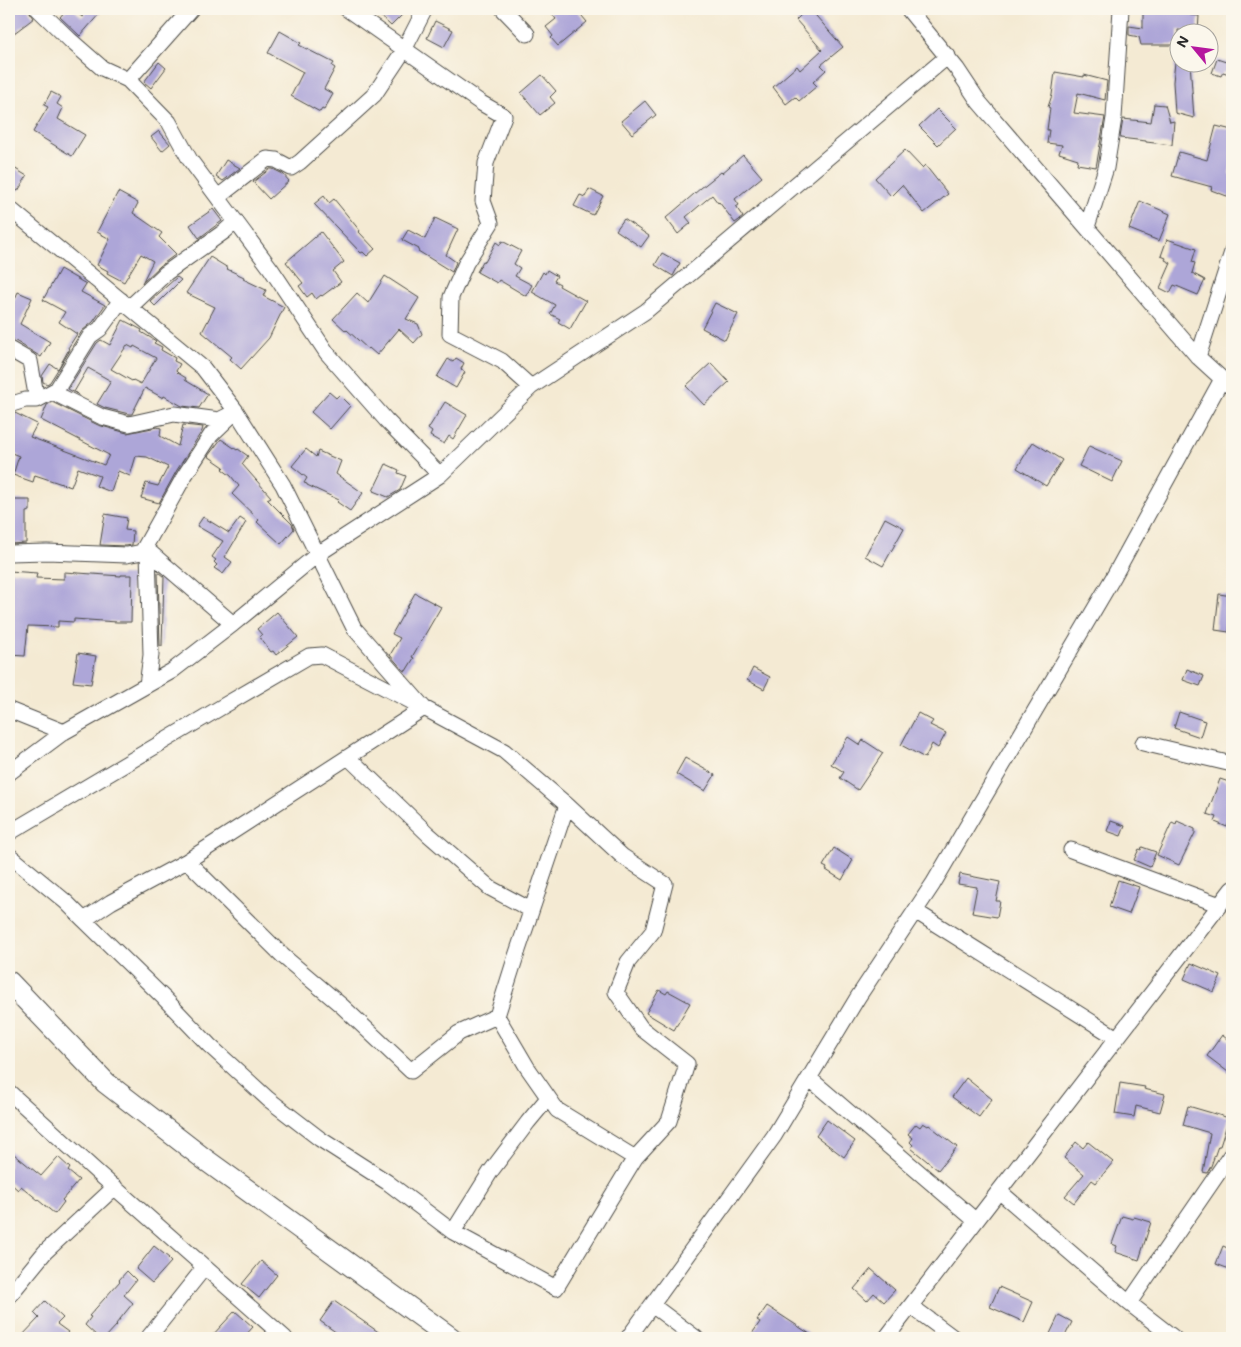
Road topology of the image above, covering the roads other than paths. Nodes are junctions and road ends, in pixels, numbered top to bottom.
1 (38, 9) edge
2 (191, 9) edge
3 (347, 9) edge
4 (425, 9) edge
5 (503, 9) edge
6 (908, 9) edge
7 (1120, 9) edge
8 (527, 34) dead end
9 (404, 50) junction
10 (948, 56) junction
11 (128, 80) junction
12 (218, 197) junction
13 (9, 208) edge
14 (236, 221) junction
15 (1087, 227) junction
16 (1232, 252) edge
17 (125, 303) junction
18 (9, 349) edge
19 (1198, 357) junction
20 (1227, 383) edge
21 (531, 387) junction
22 (52, 392) junction
23 (37, 400) junction
24 (9, 406) edge
25 (236, 411) junction
26 (440, 475) junction
27 (147, 549) junction
28 (9, 553) edge
29 (318, 554) junction
30 (233, 624) junction
31 (147, 684) junction
32 (424, 708) junction
33 (9, 710) edge
34 (64, 732) junction
35 (1143, 743) dead end
36 (348, 758) junction
37 (1232, 764) edge
38 (9, 773) edge
39 (568, 805) junction
40 (9, 832) edge
41 (1071, 850) dead end
42 (9, 855) edge
43 (186, 861) junction
44 (1232, 890) edge
45 (1220, 905) junction
46 (532, 910) junction
47 (915, 911) junction
48 (84, 920) junction
49 (9, 982) edge
50 (9, 996) edge
51 (497, 1016) junction
52 (1117, 1038) junction
53 (809, 1078) junction
54 (10, 1095) edge
55 (548, 1098) junction
56 (1232, 1153) edge
57 (634, 1158) junction
58 (115, 1187) junction
59 (999, 1191) junction
60 (976, 1221) junction
61 (454, 1232) junction
62 (204, 1268) junction
63 (9, 1296) edge
64 (1129, 1302) junction
65 (652, 1305) junction
66 (911, 1306) junction
67 (148, 1338) edge
68 (285, 1338) edge
69 (436, 1338) edge
70 (451, 1338) edge
71 (628, 1338) edge
72 (696, 1338) edge
73 (886, 1338) edge
74 (954, 1338) edge
75 (1174, 1338) edge

1 - 11 street
2 - 11 street
3 - 9 street
4 - 9 street
5 - 8 street
6 - 10 street
7 - 15 street
9 - 12 street
9 - 21 street
10 - 15 street
10 - 21 street
11 - 12 street
12 - 14 street
13 - 17 street
14 - 17 street
14 - 26 street
15 - 19 street
16 - 19 street
17 - 22 street
17 - 25 street
18 - 23 street
19 - 20 street
20 - 47 street
21 - 26 street
22 - 23 street
22 - 25 street
23 - 24 street
25 - 27 street
25 - 29 street
26 - 29 street
27 - 28 street
27 - 30 street
27 - 31 street
29 - 30 street
29 - 32 street
30 - 31 street
31 - 34 street
32 - 36 street
32 - 39 street
32 - 40 street
33 - 34 street
34 - 38 street
35 - 37 street
36 - 43 street
36 - 46 street
39 - 46 street
39 - 57 street
41 - 45 street
42 - 48 street
43 - 48 street
43 - 51 street
44 - 45 street
45 - 52 street
46 - 51 street
47 - 52 street
47 - 53 street
48 - 61 street
49 - 70 main road
50 - 69 main road
51 - 55 street
52 - 59 street
53 - 60 street
53 - 65 street
54 - 58 street
55 - 57 street
55 - 61 street
56 - 64 street
57 - 61 street
58 - 62 street
58 - 63 street
59 - 60 street
59 - 64 street
60 - 66 street
62 - 67 street
62 - 68 street
64 - 75 street
65 - 71 street
65 - 72 street
66 - 73 street
66 - 74 street

